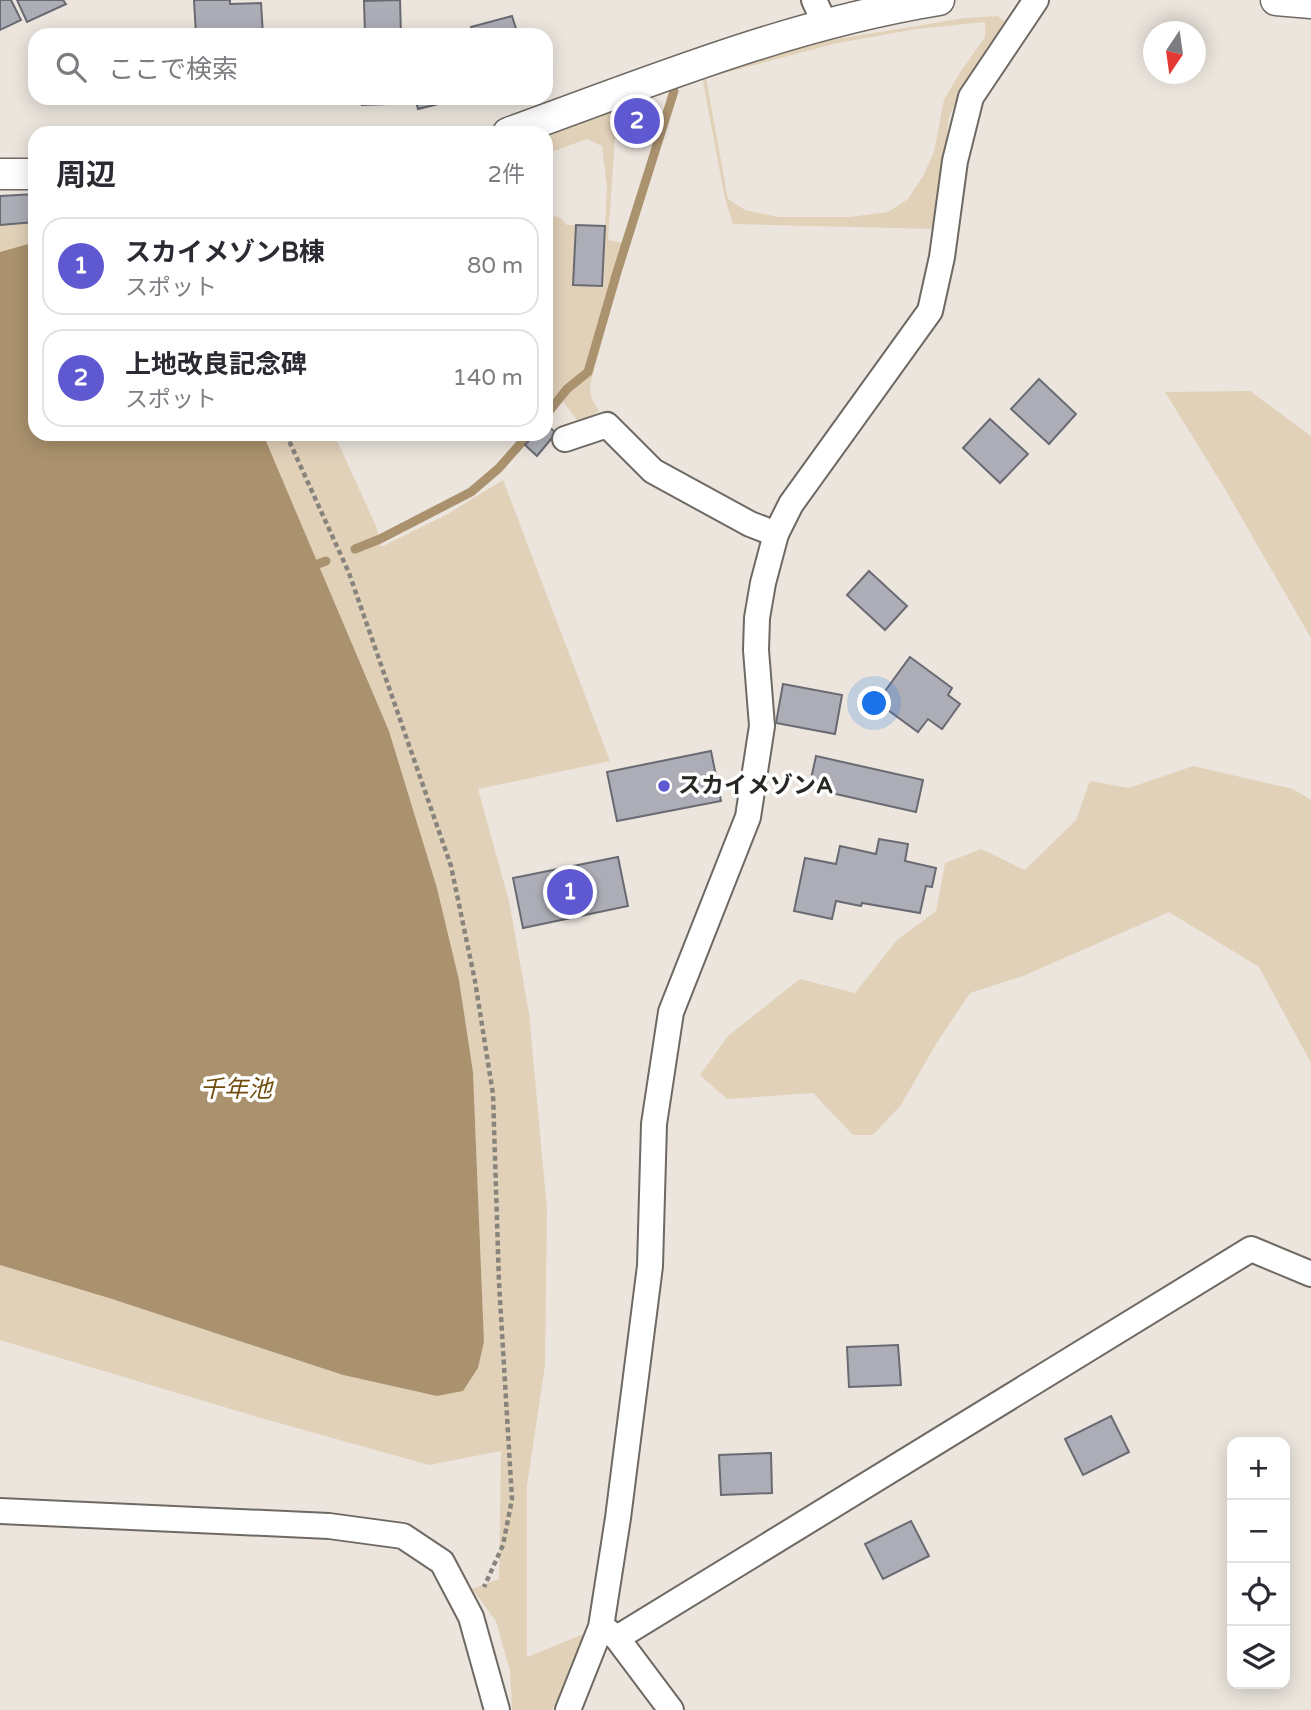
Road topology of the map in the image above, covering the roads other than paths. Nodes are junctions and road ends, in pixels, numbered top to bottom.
1 (939, 0) edge
2 (1036, 0) edge
3 (1276, 0) edge
4 (1311, 3) edge
5 (820, 12) edge
6 (527, 126) edge
7 (0, 174) edge
8 (28, 174) edge
9 (565, 439) dead end
10 (776, 534) junction
11 (1311, 1274) edge
12 (0, 1511) edge
13 (609, 1633) junction
14 (497, 1710) edge
15 (568, 1710) edge
16 (671, 1710) edge

1 - 5 street
2 - 10 street
3 - 4 street
5 - 6 street
7 - 8 street
9 - 10 street
10 - 13 street
11 - 13 street
12 - 14 street
13 - 15 street
13 - 16 street

